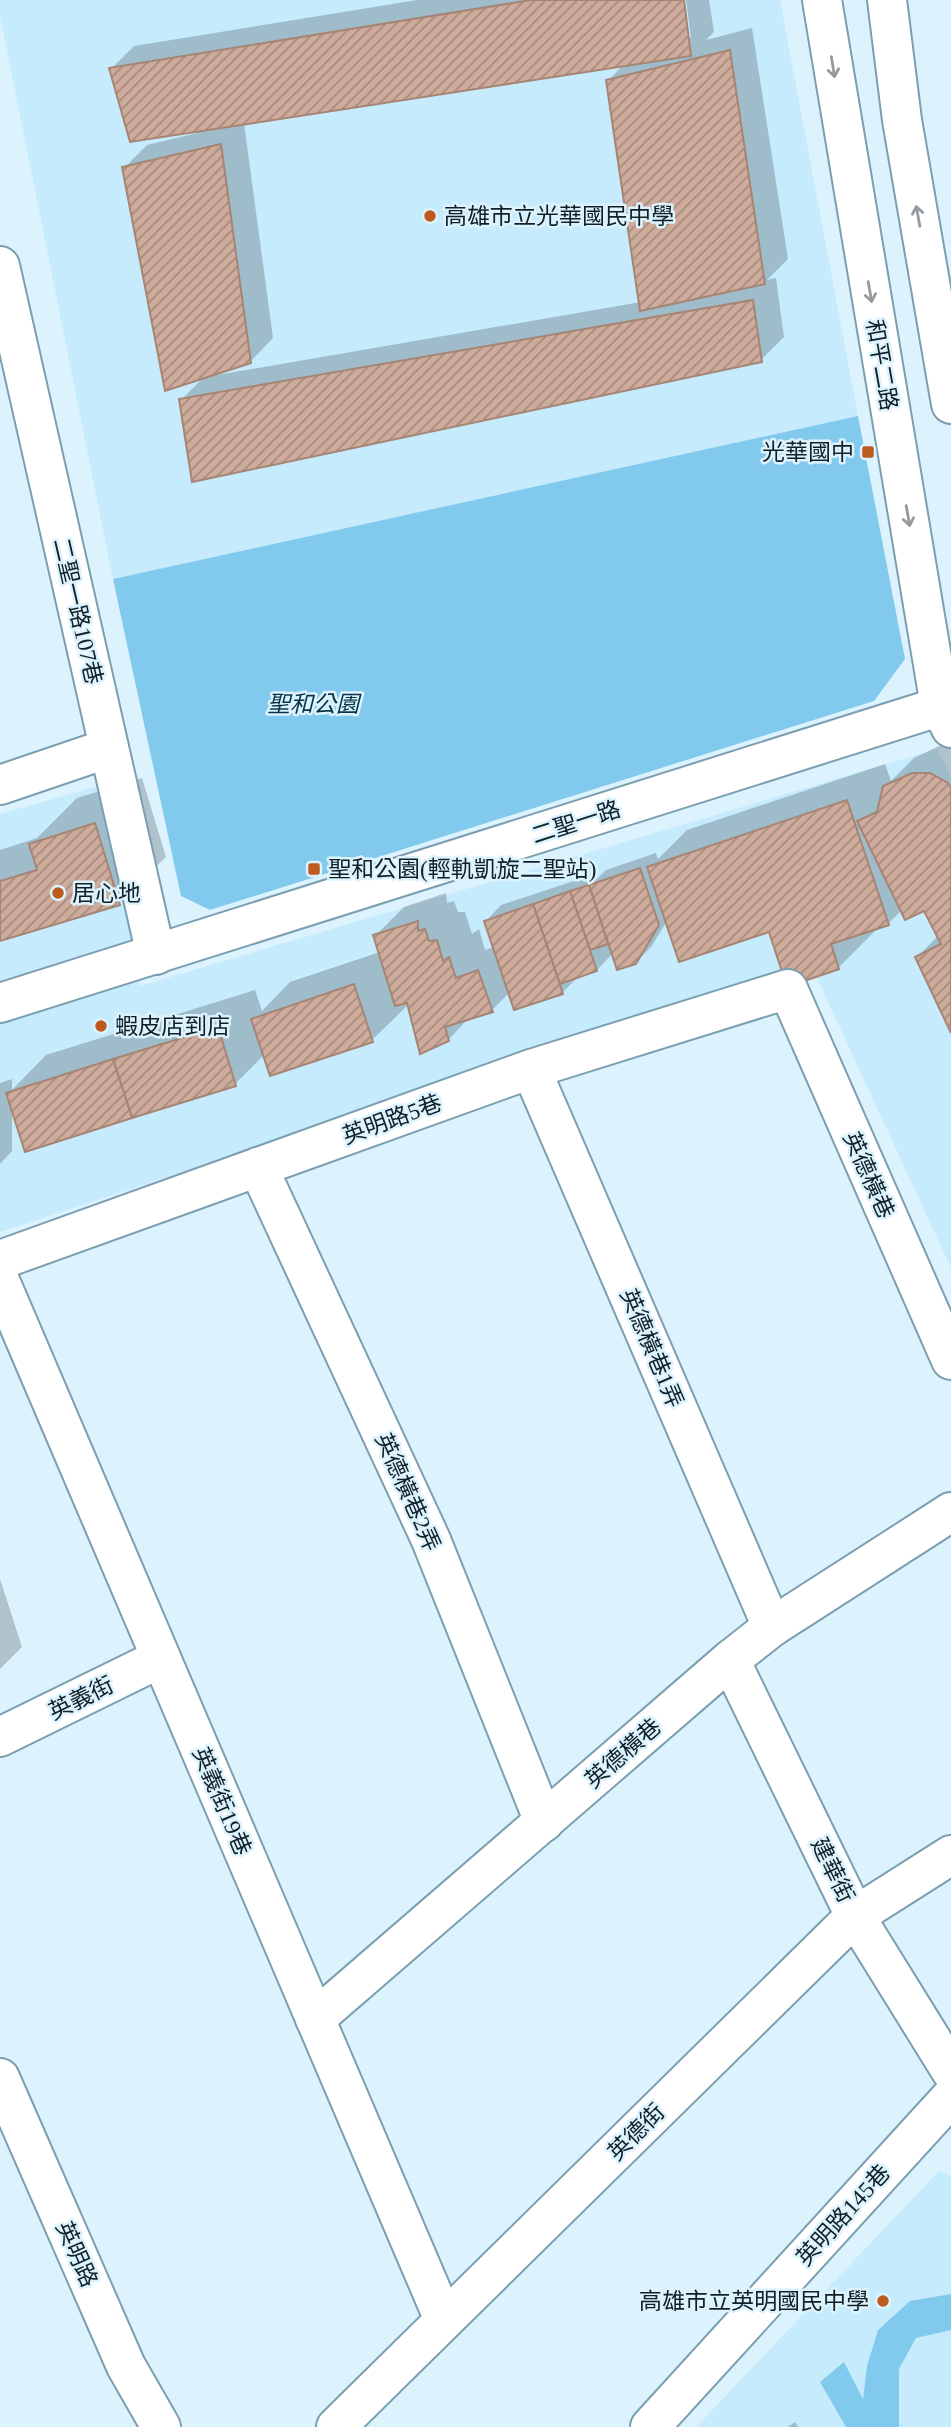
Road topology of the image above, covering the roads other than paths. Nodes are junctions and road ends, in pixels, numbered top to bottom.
1 (822, 0) edge
2 (887, 0) edge
3 (902, 120) junction
4 (842, 130) junction
5 (0, 266) edge
6 (947, 365) edge
7 (951, 404) edge
8 (947, 712) edge
9 (109, 748) junction
10 (0, 785) edge
11 (156, 955) junction
12 (788, 989) joint
13 (0, 1003) edge
14 (531, 1069) junction
15 (258, 1167) junction
16 (0, 1260) edge
17 (0, 1281) edge
18 (951, 1360) edge
19 (951, 1512) edge
20 (772, 1628) junction
21 (161, 1658) junction
22 (730, 1660) junction
23 (0, 1737) edge
24 (544, 1822) junction
25 (951, 1855) edge
26 (855, 1916) junction
27 (315, 2019) junction
28 (951, 2071) edge
29 (0, 2078) edge
30 (951, 2097) edge
31 (444, 2320) junction
32 (161, 2427) edge
33 (335, 2427) edge
34 (650, 2427) edge

1 -> 4 street, 和平二路
2 - 3 street
3 - 4 street
6 -> 3 street
4 -> 8 street, 和平二路
5 - 9 street, 二聖一路107巷
6 - 7 street
8 - 11 street, 二聖一路
9 - 10 street
9 - 11 street, 二聖一路107巷
11 - 13 street, 二聖一路
12 - 14 street, 英明路5巷
12 - 18 street, 英德橫巷
14 - 15 street, 英明路5巷
14 - 20 street, 英德橫巷1弄
15 - 16 street, 英明路5巷
15 - 24 street, 英德橫巷2弄
17 - 21 street, 英義街19巷
19 - 20 street, 英德橫巷
20 - 22 street, 英德橫巷
21 - 23 street, 英義街
21 - 27 street, 英義街19巷
22 - 24 street, 英德橫巷
22 - 26 street, 建華街
24 - 27 street, 英德橫巷
25 - 26 street, 英德街
26 - 28 street, 建華街
26 - 31 street, 英德街
27 - 31 street, 英義街19巷
29 - 32 street, 英明路
30 - 34 street, 英明路145巷
31 - 33 street, 英德街

